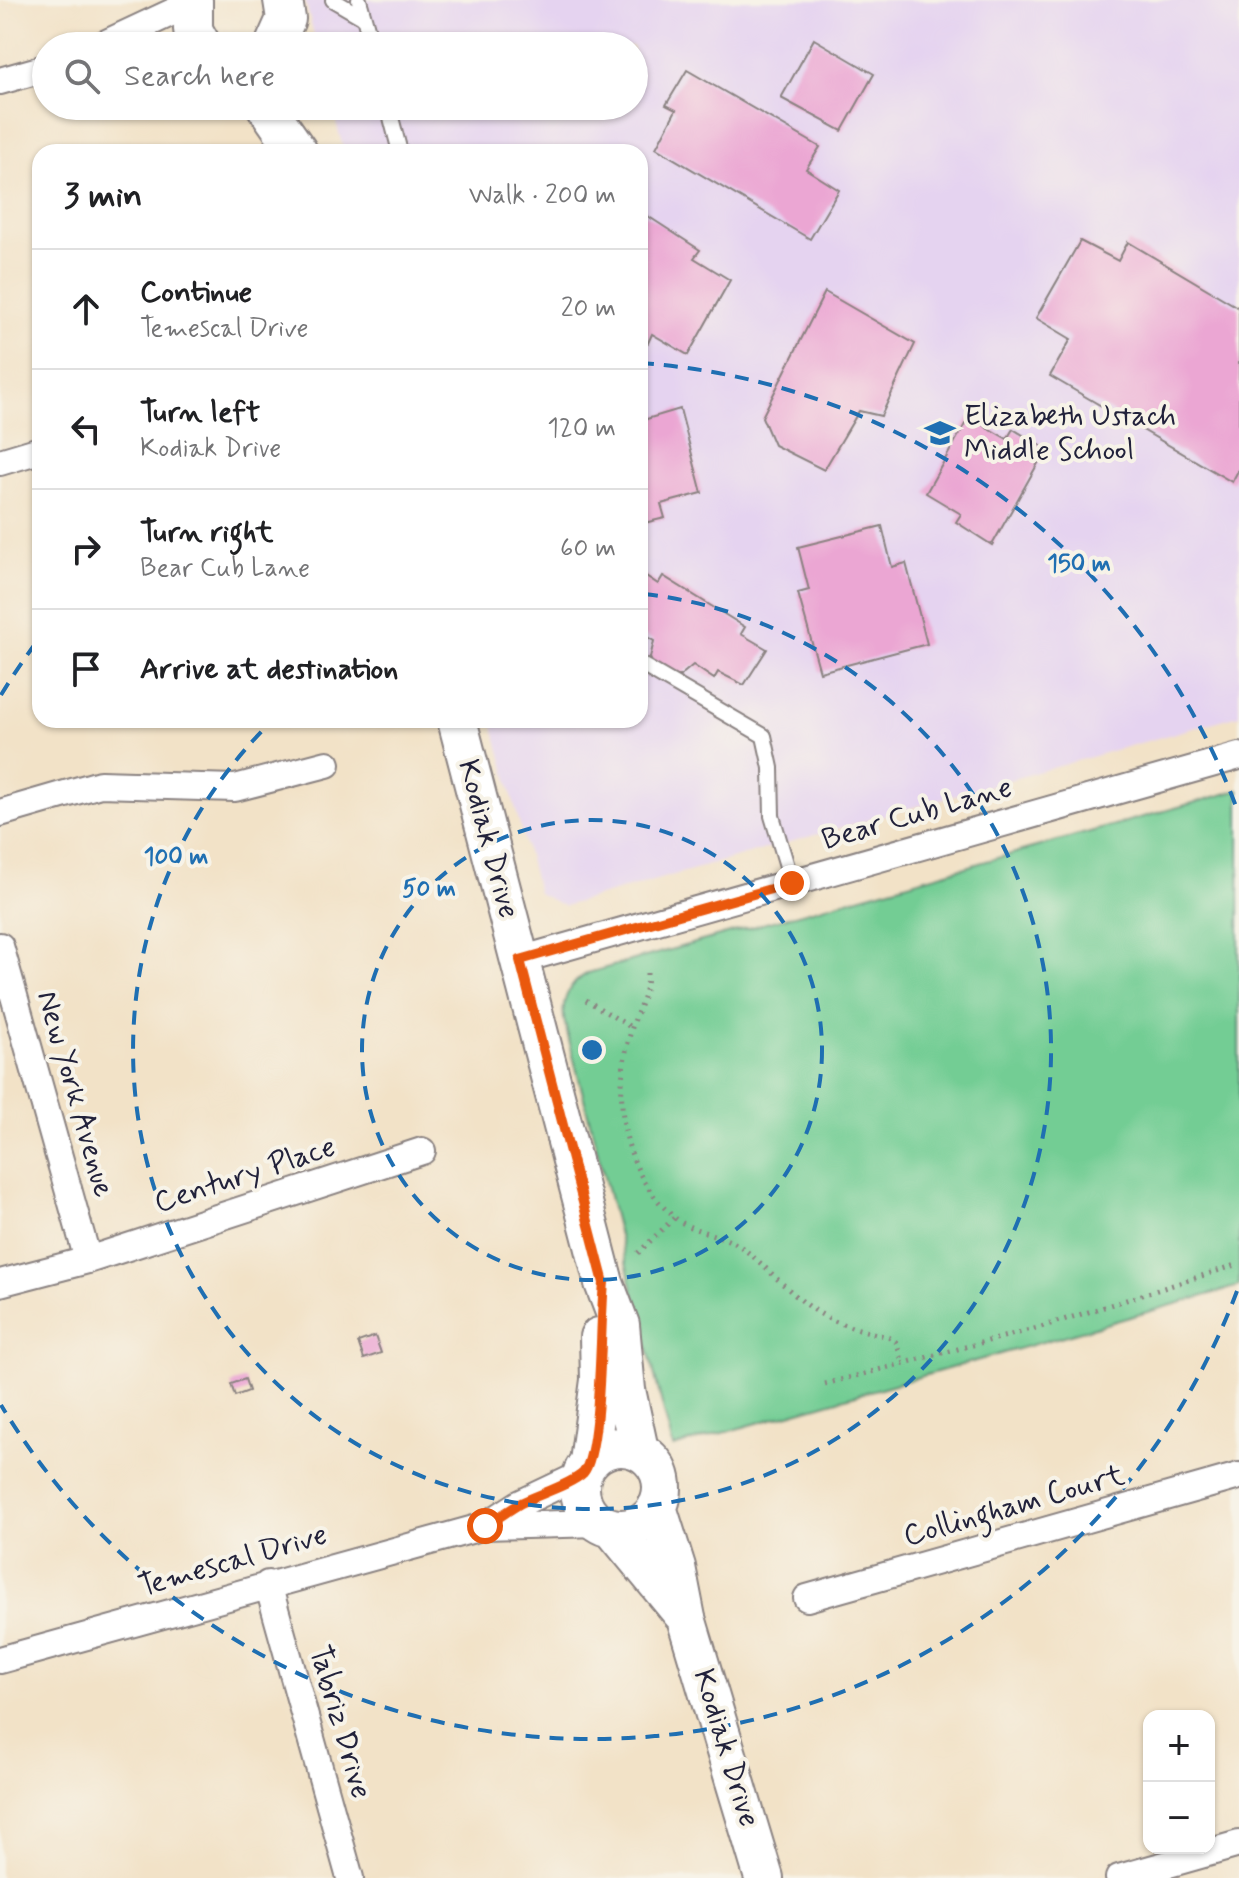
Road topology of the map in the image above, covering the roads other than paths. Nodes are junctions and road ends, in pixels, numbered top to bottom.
1 (333, 0) edge
2 (359, 0) edge
3 (193, 2) edge
4 (364, 18) junction
5 (130, 32) edge
6 (194, 32) edge
7 (368, 32) edge
8 (32, 72) edge
9 (0, 81) edge
10 (276, 120) edge
11 (302, 120) edge
12 (392, 120) edge
13 (292, 144) edge
14 (308, 144) edge
15 (398, 144) edge
16 (32, 452) edge
17 (0, 462) edge
18 (648, 669) edge
19 (459, 728) edge
20 (1239, 756) edge
21 (327, 764) dead end
22 (0, 813) edge
23 (792, 883) junction
24 (0, 946) edge
25 (520, 960) junction
26 (422, 1151) dead end
27 (88, 1260) junction
28 (0, 1283) edge
29 (604, 1283) junction
30 (639, 1450) junction
31 (586, 1468) junction
32 (1239, 1476) edge
33 (657, 1507) junction
34 (606, 1525) junction
35 (485, 1526) junction
36 (268, 1584) junction
37 (807, 1598) dead end
38 (686, 1618) junction
39 (0, 1660) edge
40 (1239, 1844) edge
41 (350, 1878) edge
42 (764, 1878) edge
43 (1119, 1878) edge

1 - 4 lane
2 - 4 lane
3 - 5 street
3 - 6 street
4 - 7 lane
8 - 9 street
10 - 13 street
11 - 14 street
12 - 15 lane
16 - 17 street
18 - 23 lane
19 - 25 street, Kodiak Drive
20 - 23 street, Bear Cub Lane
21 - 22 street
23 - 25 street, Bear Cub Lane
24 - 27 street, New York Avenue
25 - 29 street, Kodiak Drive
26 - 27 street, Century Place
27 - 28 street, Century Place
29 - 30 street, Kodiak Drive
29 - 31 street, Kodiak Drive
30 - 31 street
30 - 33 street
31 - 34 street
31 - 35 street, Temescal Drive
32 - 37 street, Collingham Court
33 - 34 street
33 - 38 street, Kodiak Drive
34 - 35 street, Temescal Drive
34 - 38 street, Kodiak Drive
35 - 36 street, Temescal Drive
36 - 39 street, Temescal Drive
36 - 41 street, Tabriz Drive
38 - 42 street, Kodiak Drive
40 - 43 street

